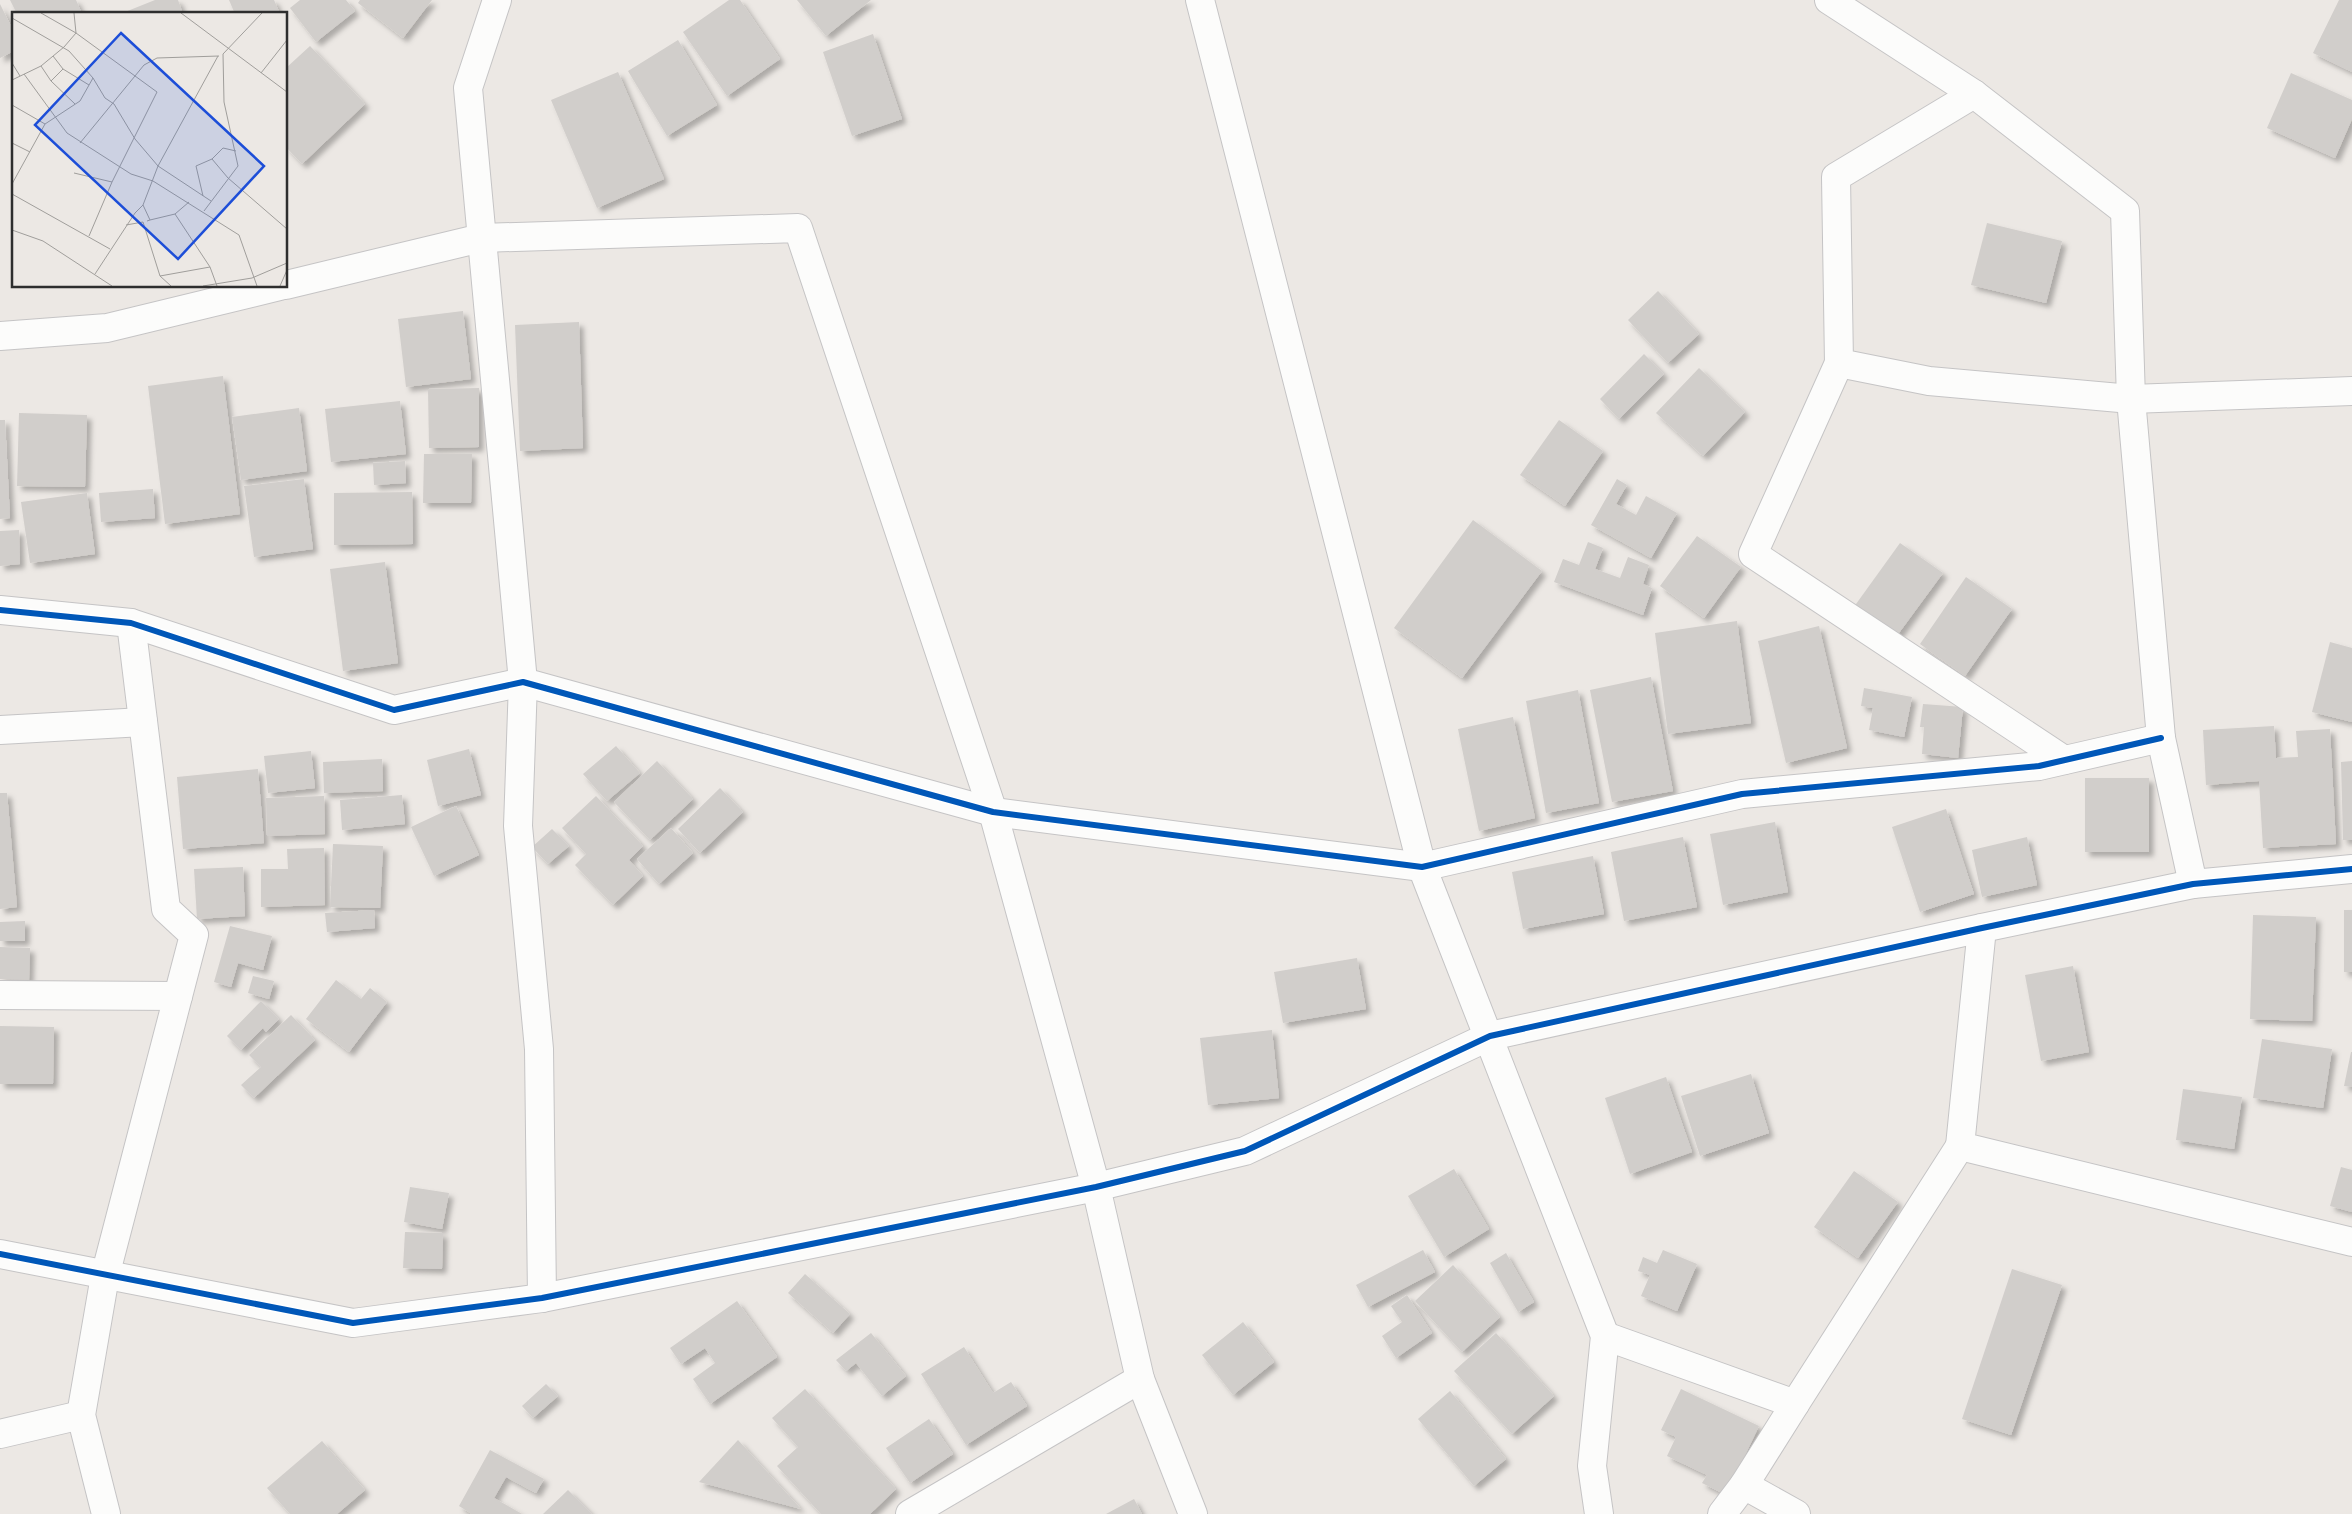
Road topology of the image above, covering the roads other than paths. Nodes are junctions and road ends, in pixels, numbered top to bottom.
1 (497, 0) edge
2 (1200, 0) edge
3 (1829, 0) edge
4 (1974, 94) junction
5 (481, 238) junction
6 (288, 285) edge
7 (272, 288) edge
8 (0, 336) edge
9 (1839, 363) junction
10 (2352, 391) edge
11 (2132, 399) junction
12 (0, 610) edge
13 (131, 623) junction
14 (523, 682) junction
15 (143, 722) junction
16 (0, 730) edge
17 (2161, 738) junction
18 (2064, 760) junction
19 (993, 812) junction
20 (1422, 867) junction
21 (2352, 868) edge
22 (2193, 884) junction
23 (1982, 928) junction
24 (0, 995) edge
25 (178, 996) junction
26 (1490, 1036) junction
27 (1960, 1146) junction
28 (1096, 1187) junction
29 (2352, 1242) edge
30 (0, 1254) edge
31 (105, 1276) junction
32 (542, 1298) junction
33 (1605, 1336) junction
34 (1140, 1379) junction
35 (1795, 1404) junction
36 (81, 1415) junction
37 (0, 1434) edge
38 (1744, 1485) junction
39 (106, 1514) edge
40 (910, 1514) edge
41 (1192, 1514) edge
42 (1599, 1514) edge
43 (1722, 1514) edge
44 (1796, 1514) edge

1 - 5 street
2 - 20 street
3 - 4 street
4 - 9 street
4 - 11 street
5 - 6 street
5 - 14 street
5 - 19 street
7 - 8 street
9 - 11 street
9 - 18 street
10 - 11 street
11 - 17 street
12 - 13 street
13 - 14 street
13 - 15 street
14 - 19 street
14 - 32 street
15 - 16 street
15 - 25 street
17 - 18 street
17 - 22 street
18 - 20 street
19 - 20 street
19 - 28 street
20 - 26 street
21 - 22 street
22 - 23 street
23 - 26 street
23 - 27 street
24 - 25 street
25 - 31 street
26 - 28 street
26 - 33 street
27 - 29 street
27 - 35 street
28 - 32 street
28 - 34 street
30 - 31 street
31 - 32 street
31 - 36 street
33 - 35 street
33 - 42 street
34 - 40 street
34 - 41 street
35 - 38 street
36 - 37 street
36 - 39 street
38 - 43 street
38 - 44 street

